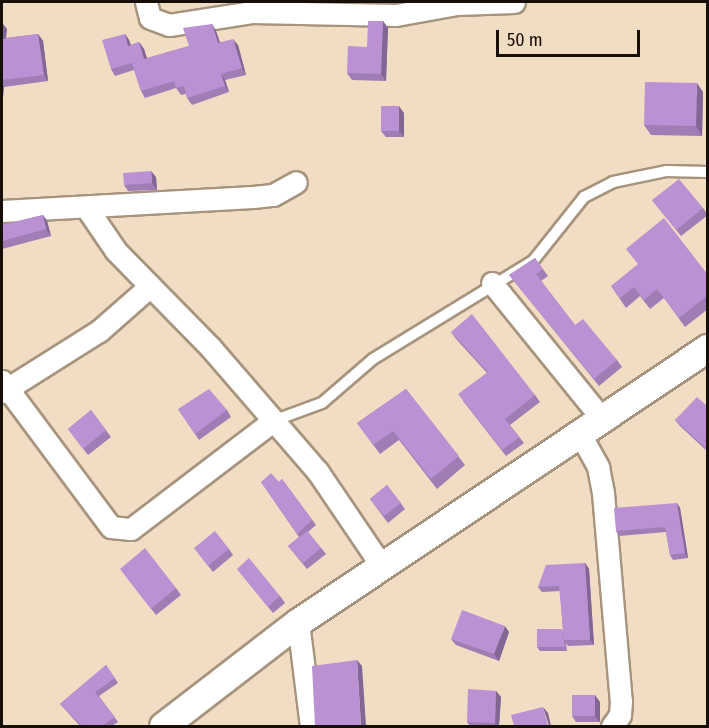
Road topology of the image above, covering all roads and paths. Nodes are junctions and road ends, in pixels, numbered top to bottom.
1 (146, 2) edge
2 (514, 2) edge
3 (708, 172) edge
4 (296, 182) dead end
5 (86, 207) junction
6 (2, 211) edge
7 (492, 283) junction
8 (150, 286) junction
9 (708, 348) edge
10 (3, 387) edge
11 (602, 419) junction
12 (273, 421) junction
13 (580, 434) junction
14 (381, 565) junction
15 (298, 622) junction
16 (163, 726) edge
17 (311, 726) edge
18 (612, 726) edge

1 - 2 street
3 - 7 lane
4 - 5 street
5 - 6 street
5 - 8 street
7 - 11 street
7 - 12 lane
8 - 10 street
8 - 12 street
9 - 11 street
10 - 12 street
11 - 13 street
12 - 14 street
13 - 14 street
13 - 18 street
14 - 15 street
15 - 16 street
15 - 17 street

